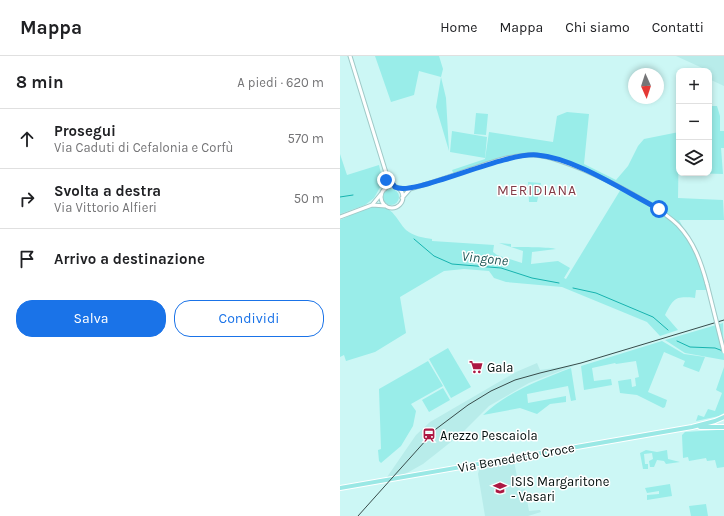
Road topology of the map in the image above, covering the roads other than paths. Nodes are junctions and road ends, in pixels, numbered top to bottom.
1 (350, 56) edge
2 (387, 176) junction
3 (397, 188) junction
4 (385, 189) junction
5 (410, 189) junction
6 (382, 194) junction
7 (402, 198) junction
8 (372, 205) junction
9 (386, 206) junction
10 (340, 217) edge
11 (724, 352) edge
12 (724, 417) edge
13 (692, 427) junction
14 (724, 427) edge
15 (340, 488) edge

1 - 2 street
2 - 3 street
2 - 4 street
3 - 4 street
3 - 5 street
3 - 7 street
4 - 6 street
5 - 7 street
5 - 11 street, bridge
6 - 8 street
6 - 9 street
7 - 9 street
8 - 9 street
8 - 10 street
12 - 13 main road, Via Benedetto Croce
13 - 14 main road, Via Benedetto Croce
13 - 15 main road, Via Benedetto Croce

